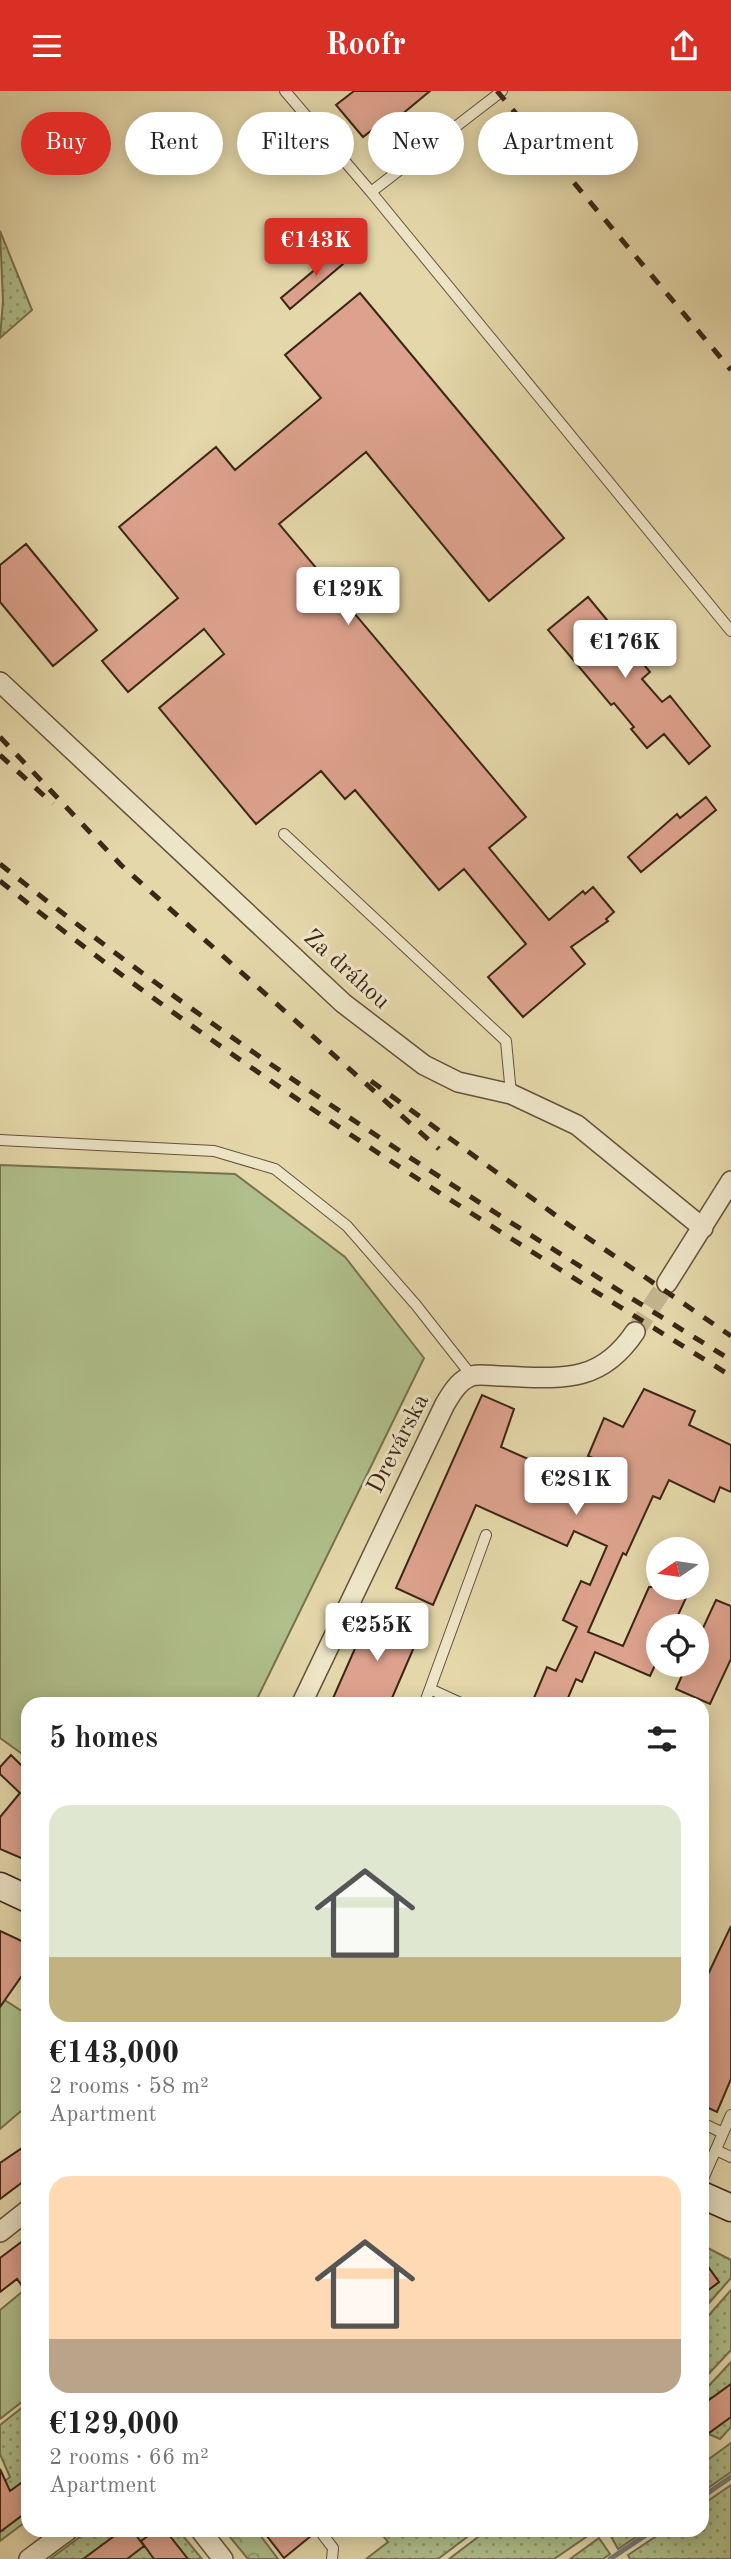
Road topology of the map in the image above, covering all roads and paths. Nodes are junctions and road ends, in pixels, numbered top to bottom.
1 (285, 91) edge
2 (502, 91) edge
3 (371, 192) junction
4 (731, 631) edge
5 (0, 682) edge
6 (284, 834) dead end
7 (511, 1094) junction
8 (0, 1140) edge
9 (731, 1181) edge
10 (703, 1228) junction
11 (667, 1283) tunnel mouth
12 (635, 1332) tunnel mouth
13 (471, 1375) junction
14 (486, 1535) dead end
15 (430, 1689) junction
16 (305, 1697) edge
17 (427, 1697) edge
18 (448, 1697) edge
19 (0, 1886) edge
20 (21, 1896) edge
21 (731, 2115) edge
22 (709, 2126) edge
23 (723, 2133) junction
24 (716, 2150) junction
25 (731, 2157) edge
26 (709, 2166) edge
27 (709, 2198) edge
28 (731, 2208) edge
29 (21, 2216) edge
30 (0, 2232) edge
31 (59, 2537) edge
32 (206, 2537) edge
33 (324, 2537) edge
34 (29, 2559) edge
35 (223, 2559) edge
36 (332, 2559) edge

1 - 3 lane
2 - 3 lane
3 - 4 lane
5 - 7 street, Za dráhou
6 - 7 lane
7 - 10 street, Za dráhou
8 - 13 lane
9 - 10 street
10 - 11 street
12 - 13 street
13 - 16 street, Drevárska
14 - 15 lane
15 - 17 lane
15 - 18 lane
19 - 20 main road
21 - 23 lane
22 - 23 lane
23 - 24 lane
24 - 25 lane
24 - 26 lane
27 - 28 main road
29 - 30 street
31 - 34 street
32 - 35 street
33 - 36 lane

